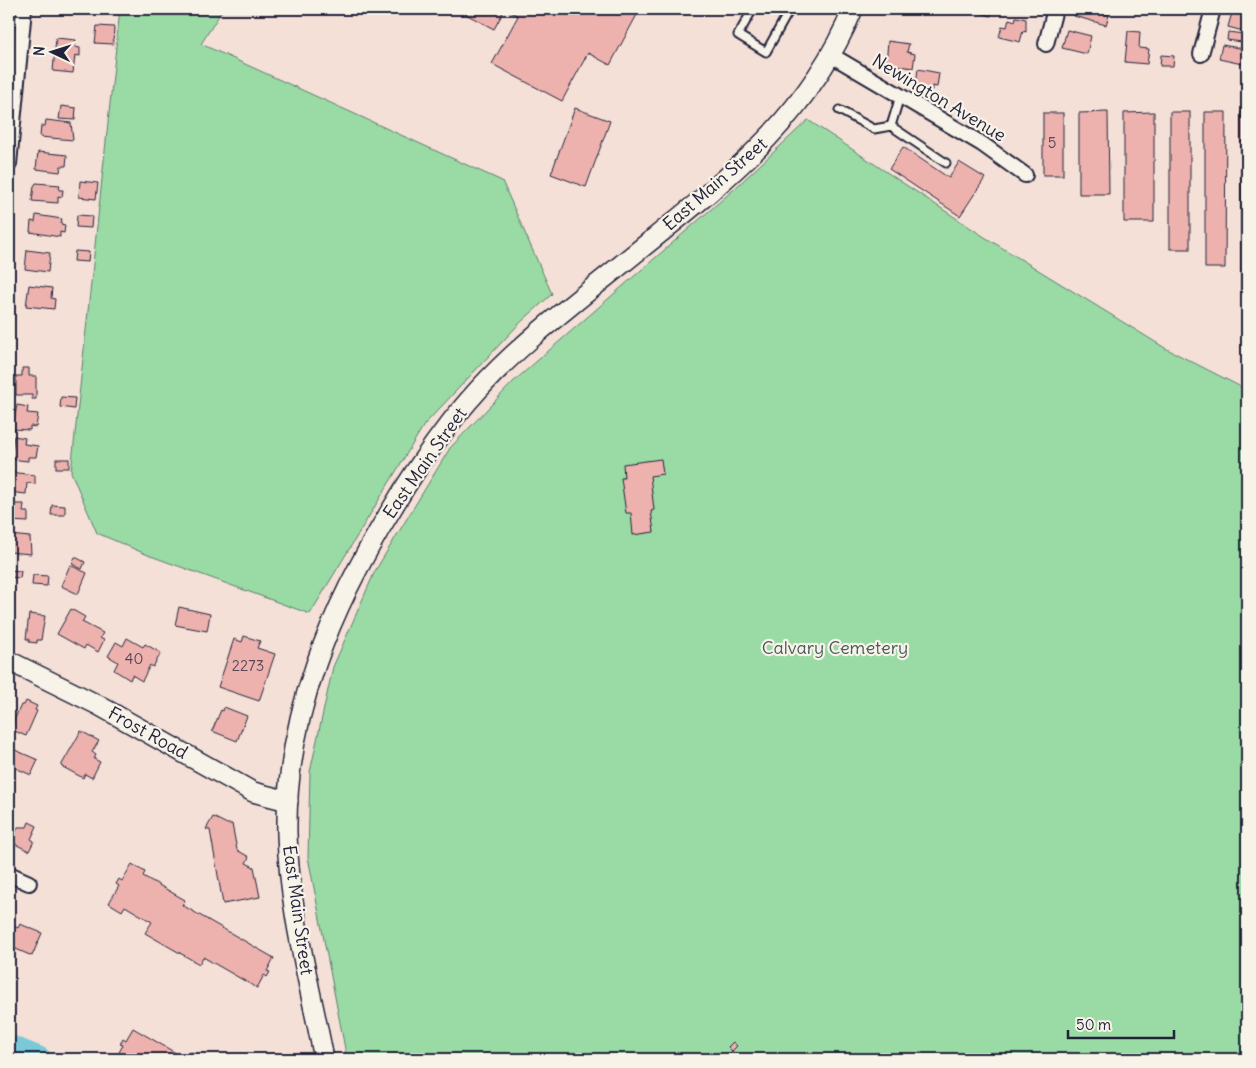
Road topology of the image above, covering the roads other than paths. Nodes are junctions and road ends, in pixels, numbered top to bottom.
1 (24, 9) edge
2 (753, 9) edge
3 (790, 9) edge
4 (853, 9) edge
5 (1055, 9) edge
6 (1213, 9) edge
7 (1046, 44) dead end
8 (1201, 54) dead end
9 (831, 55) junction
10 (900, 96) junction
11 (838, 110) dead end
12 (890, 126) junction
13 (946, 163) dead end
14 (9, 164) edge
15 (1026, 175) dead end
16 (9, 661) edge
17 (288, 801) junction
18 (9, 874) edge
19 (29, 883) dead end
20 (324, 1059) edge

1 - 14 street
2 - 3 lane
4 - 9 main road, East Main Street
5 - 7 street
6 - 8 street
9 - 10 street, Newington Avenue
9 - 17 main road, East Main Street
10 - 12 lane
10 - 15 street, Newington Avenue
11 - 12 lane
12 - 13 lane
16 - 17 main road, Frost Road
17 - 20 main road, East Main Street
18 - 19 street

